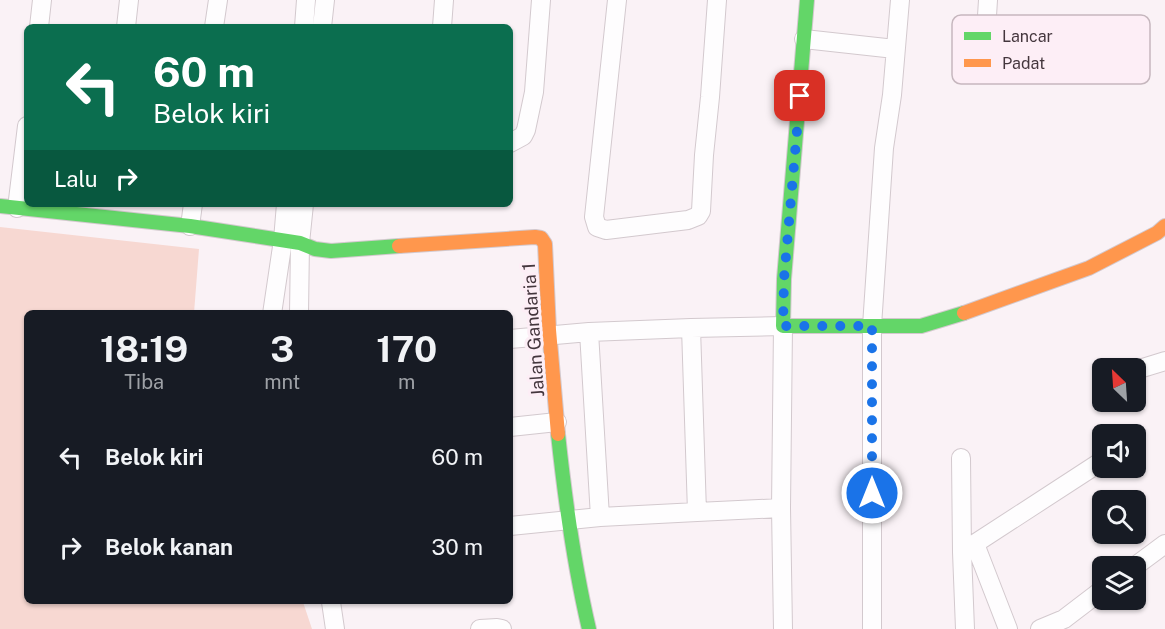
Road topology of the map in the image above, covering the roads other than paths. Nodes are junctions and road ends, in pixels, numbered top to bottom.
1 (42, 0) edge
2 (129, 0) edge
3 (218, 0) edge
4 (306, 0) edge
5 (325, 0) edge
6 (444, 0) edge
7 (541, 0) edge
8 (617, 0) edge
9 (717, 0) edge
10 (807, 0) edge
11 (900, 0) edge
12 (988, 0) edge
13 (987, 15) edge
14 (39, 24) edge
15 (126, 24) edge
16 (214, 24) edge
17 (304, 24) edge
18 (322, 24) edge
19 (442, 24) edge
20 (804, 39) junction
21 (895, 49) junction
22 (24, 140) edge
23 (513, 141) edge
24 (9, 207) edge
25 (193, 207) edge
26 (286, 207) edge
27 (303, 207) edge
28 (107, 211) edge
29 (190, 226) junction
30 (1165, 226) edge
31 (292, 242) junction
32 (273, 310) edge
33 (299, 310) edge
34 (783, 326) junction
35 (872, 326) junction
36 (691, 328) junction
37 (569, 334) junction
38 (513, 339) edge
39 (1165, 362) edge
40 (1146, 367) edge
41 (557, 423) junction
42 (513, 427) edge
43 (961, 458) dead end
44 (1092, 467) edge
45 (781, 508) junction
46 (697, 512) junction
47 (600, 517) junction
48 (568, 520) junction
49 (513, 526) edge
50 (1165, 544) edge
51 (968, 548) junction
52 (1146, 558) edge
53 (1092, 598) edge
54 (331, 604) edge
55 (335, 629) edge
56 (480, 629) edge
57 (501, 629) edge
58 (589, 629) edge
59 (783, 629) edge
60 (872, 629) edge
61 (965, 629) edge
62 (1010, 629) edge
63 (1040, 629) edge

1 - 14 street
2 - 15 street
3 - 16 street
4 - 17 street
5 - 18 street
6 - 19 street
7 - 23 street
8 - 9 street
10 - 20 street
11 - 21 street
12 - 13 street
20 - 21 street
20 - 34 street
21 - 35 street
22 - 24 street
24 - 28 street
25 - 29 street
26 - 31 street
27 - 31 street
28 - 29 street
29 - 31 street
30 - 35 street
31 - 32 street
31 - 33 street
31 - 37 street, Jalan Gandaria 1
34 - 35 street
34 - 36 street
34 - 45 street
35 - 60 street
36 - 37 street
36 - 46 street
37 - 38 street
37 - 41 street, Jalan Gandaria 1
37 - 47 street
39 - 40 street
41 - 42 street
41 - 48 street, Jalan Gandaria 1
43 - 51 street
44 - 51 street
45 - 46 street
45 - 59 street
46 - 47 street
47 - 48 street
48 - 49 street
48 - 58 street, Jalan Gandaria 1
50 - 52 street
51 - 61 street
51 - 62 street
53 - 63 street
54 - 55 street
56 - 57 street

